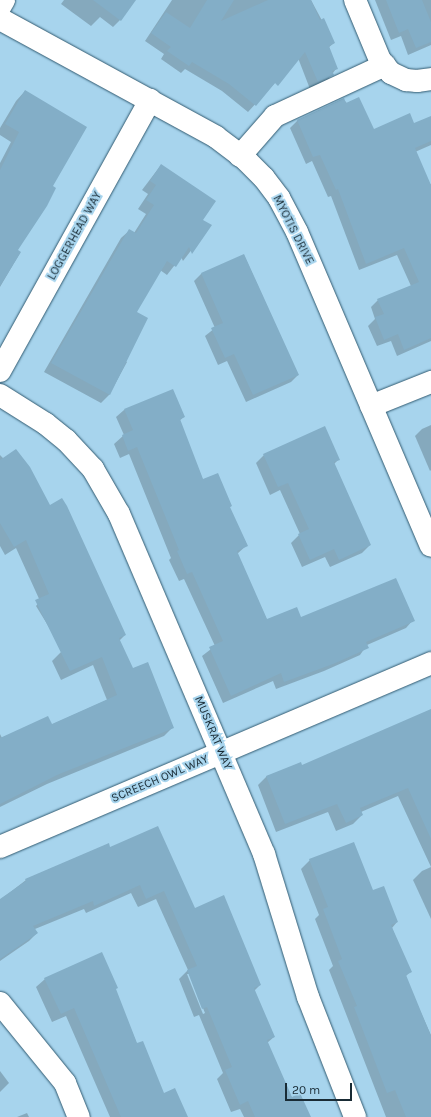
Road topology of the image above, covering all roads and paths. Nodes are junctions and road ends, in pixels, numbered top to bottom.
1 (4, 0) edge
2 (355, 0) edge
3 (0, 7) edge
4 (0, 19) edge
5 (385, 65) junction
6 (431, 78) edge
7 (150, 100) junction
8 (240, 156) junction
9 (0, 371) edge
10 (431, 382) edge
11 (0, 396) edge
12 (371, 406) junction
13 (431, 546) edge
14 (431, 663) edge
15 (221, 753) junction
16 (0, 847) edge
17 (0, 1003) edge
18 (79, 1117) edge
19 (356, 1117) edge

1 - 3 street
2 - 5 street
4 - 7 street, MYOTIS DRIVE
5 - 6 street
5 - 8 street
7 - 8 street, MYOTIS DRIVE
7 - 9 street, LOGGERHEAD WAY
8 - 12 street, MYOTIS DRIVE
10 - 12 street
11 - 15 street, MUSKRAT WAY
12 - 13 street, MYOTIS DRIVE
14 - 15 street, SCREECH OWL WAY
15 - 16 street, SCREECH OWL WAY
15 - 19 street, MUSKRAT WAY
17 - 18 street

